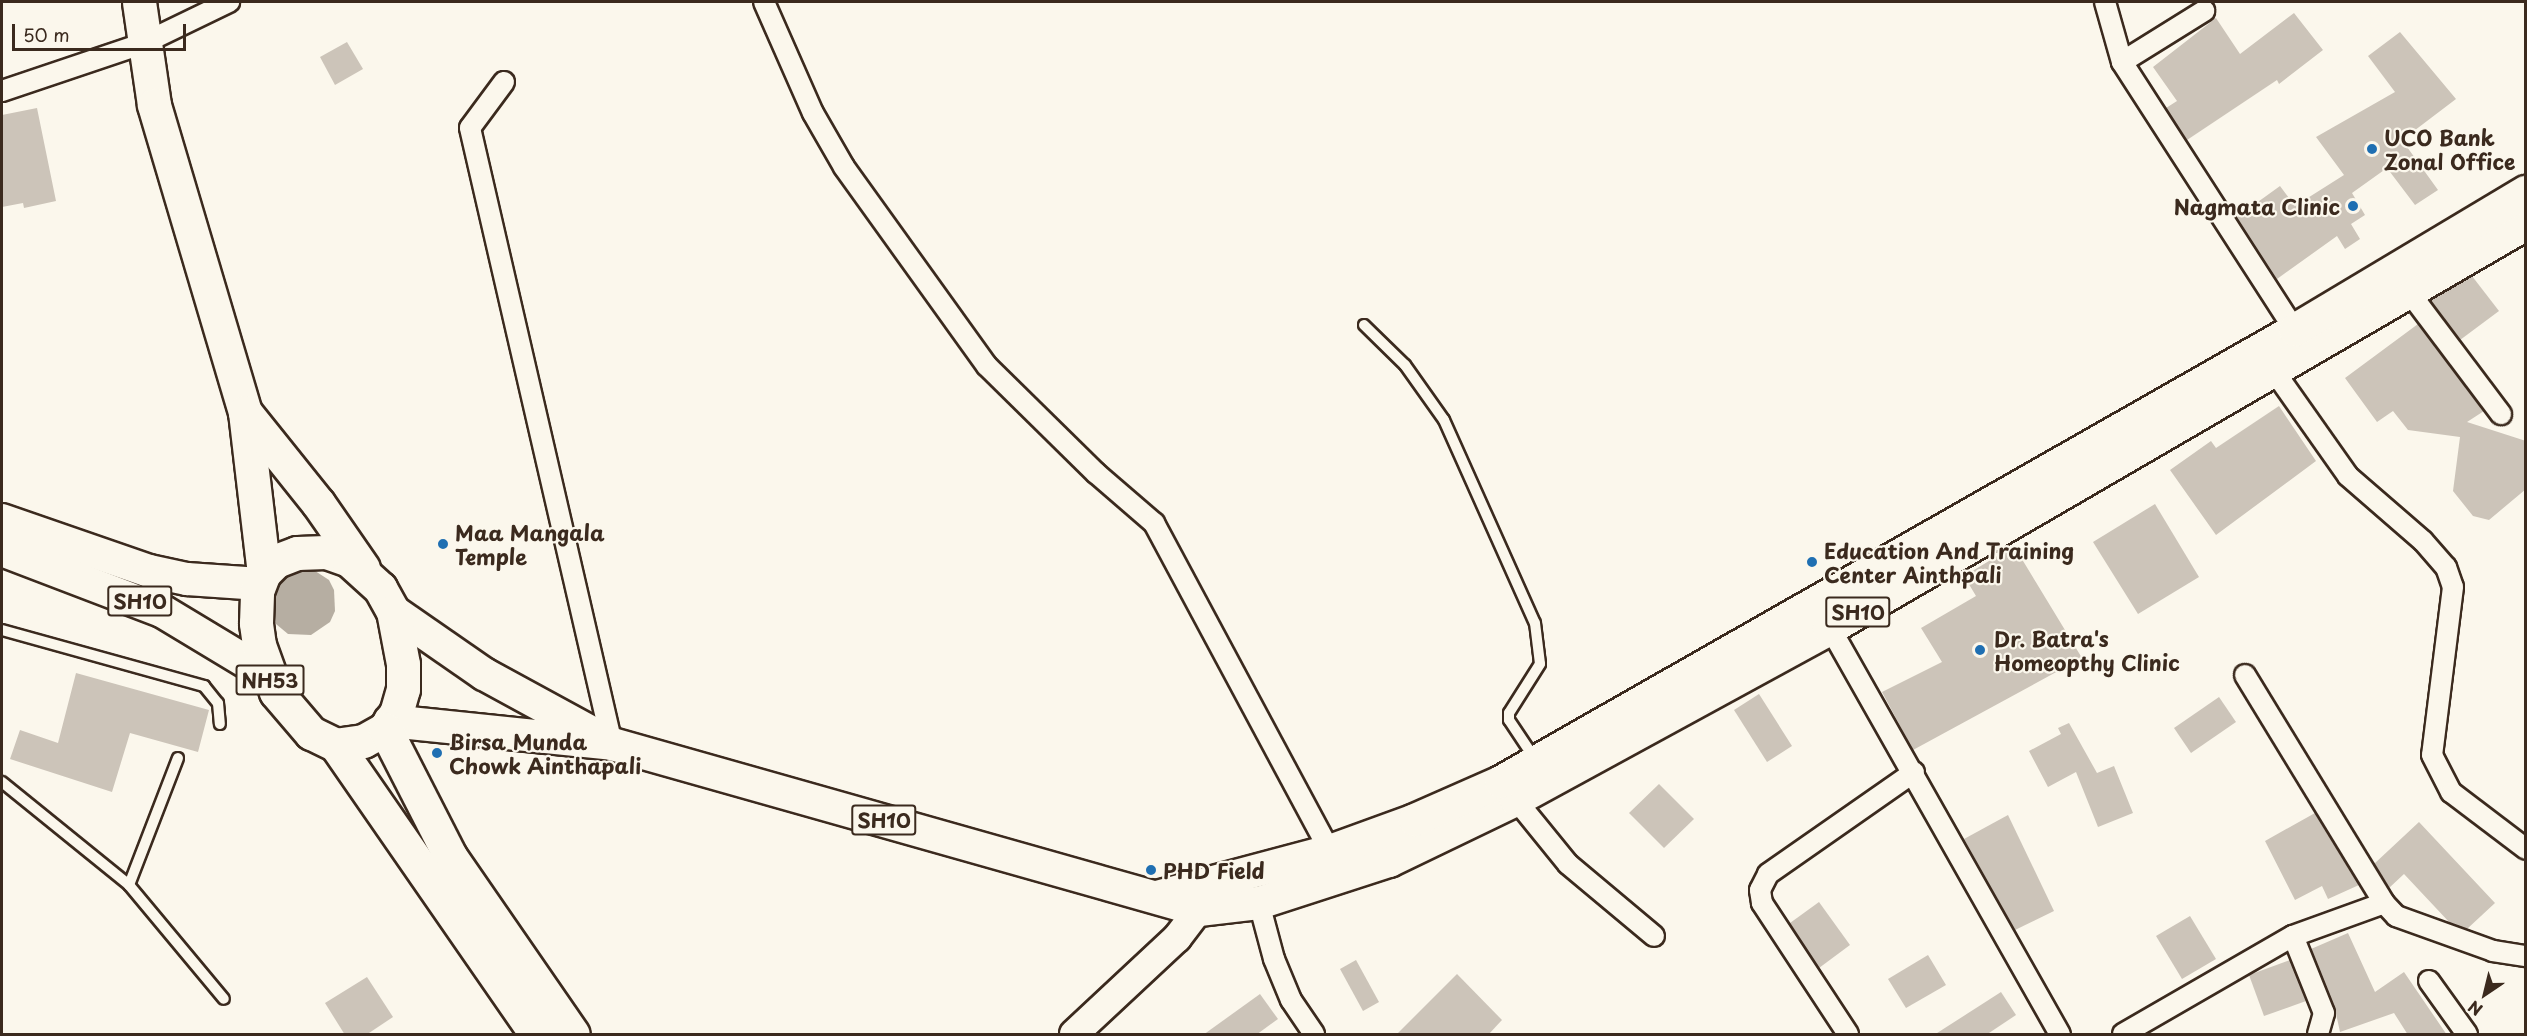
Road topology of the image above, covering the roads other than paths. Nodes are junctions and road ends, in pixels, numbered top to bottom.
1 (139, 2) edge
2 (230, 2) edge
3 (764, 2) edge
4 (2105, 2) edge
5 (2204, 11) dead end
6 (142, 44) junction
7 (2122, 62) junction
8 (504, 82) dead end
9 (2, 91) edge
10 (2526, 192) edge
11 (2526, 224) edge
12 (2409, 292) junction
13 (1364, 325) dead end
14 (2295, 330) junction
15 (2274, 370) junction
16 (245, 412) junction
17 (2501, 414) dead end
18 (2, 520) edge
19 (2, 550) edge
20 (365, 572) junction
21 (262, 579) junction
22 (1818, 599) junction
23 (393, 610) junction
24 (1829, 628) junction
25 (2, 630) edge
26 (268, 675) junction
27 (2245, 675) dead end
28 (220, 724) dead end
29 (387, 725) junction
30 (612, 744) junction
31 (336, 745) junction
32 (178, 758) dead end
33 (1537, 762) junction
34 (1914, 772) junction
35 (2, 782) edge
36 (1516, 801) junction
37 (2526, 849) edge
38 (1330, 851) junction
39 (1219, 882) junction
40 (129, 885) junction
41 (1156, 897) junction
42 (1259, 903) junction
43 (2384, 903) junction
44 (1199, 910) junction
45 (1654, 936) dead end
46 (2293, 936) junction
47 (2526, 956) edge
48 (2429, 981) dead end
49 (224, 999) dead end
50 (1078, 1032) edge
51 (536, 1035) edge
52 (573, 1035) edge
53 (1314, 1035) edge
54 (1848, 1035) edge
55 (2060, 1035) edge
56 (2124, 1035) edge
57 (2318, 1035) edge
58 (2467, 1035) edge

1 - 6 highway, NH53
2 - 6 street
3 - 38 street
4 - 7 street
5 - 7 street
6 - 9 street
6 - 16 highway, NH53
7 - 14 street
8 - 30 street
10 - 14 main road, SH10
11 - 12 main road, SH10
12 - 15 main road, SH10
12 - 17 street
13 - 33 lane
14 - 22 main road, SH10
15 - 24 main road, SH10
15 - 37 street
16 - 20 highway, NH53
16 - 21 highway, NH53
18 - 21 main road, SH10
19 - 26 main road, SH10
20 - 21 highway, NH53
20 - 23 highway, NH53
21 - 26 highway, NH53
22 - 24 street
22 - 33 main road, SH10
23 - 29 highway, NH53
23 - 30 main road, SH10
24 - 34 street
24 - 36 main road, SH10
25 - 28 lane
26 - 31 highway, NH53
27 - 43 street
29 - 30 main road, SH10
29 - 31 highway
29 - 52 highway
30 - 41 main road, SH10
31 - 51 highway, NH53
32 - 40 lane
33 - 38 main road, SH10
34 - 54 street
34 - 55 street
35 - 40 lane
36 - 42 main road, SH10
36 - 45 street
38 - 39 main road, SH10
39 - 41 main road, SH10
39 - 44 main road
40 - 49 lane
41 - 44 main road, SH10
42 - 44 main road, SH10
42 - 53 street
43 - 46 street
43 - 47 street
44 - 50 main road
46 - 56 street
46 - 57 street
48 - 58 street

